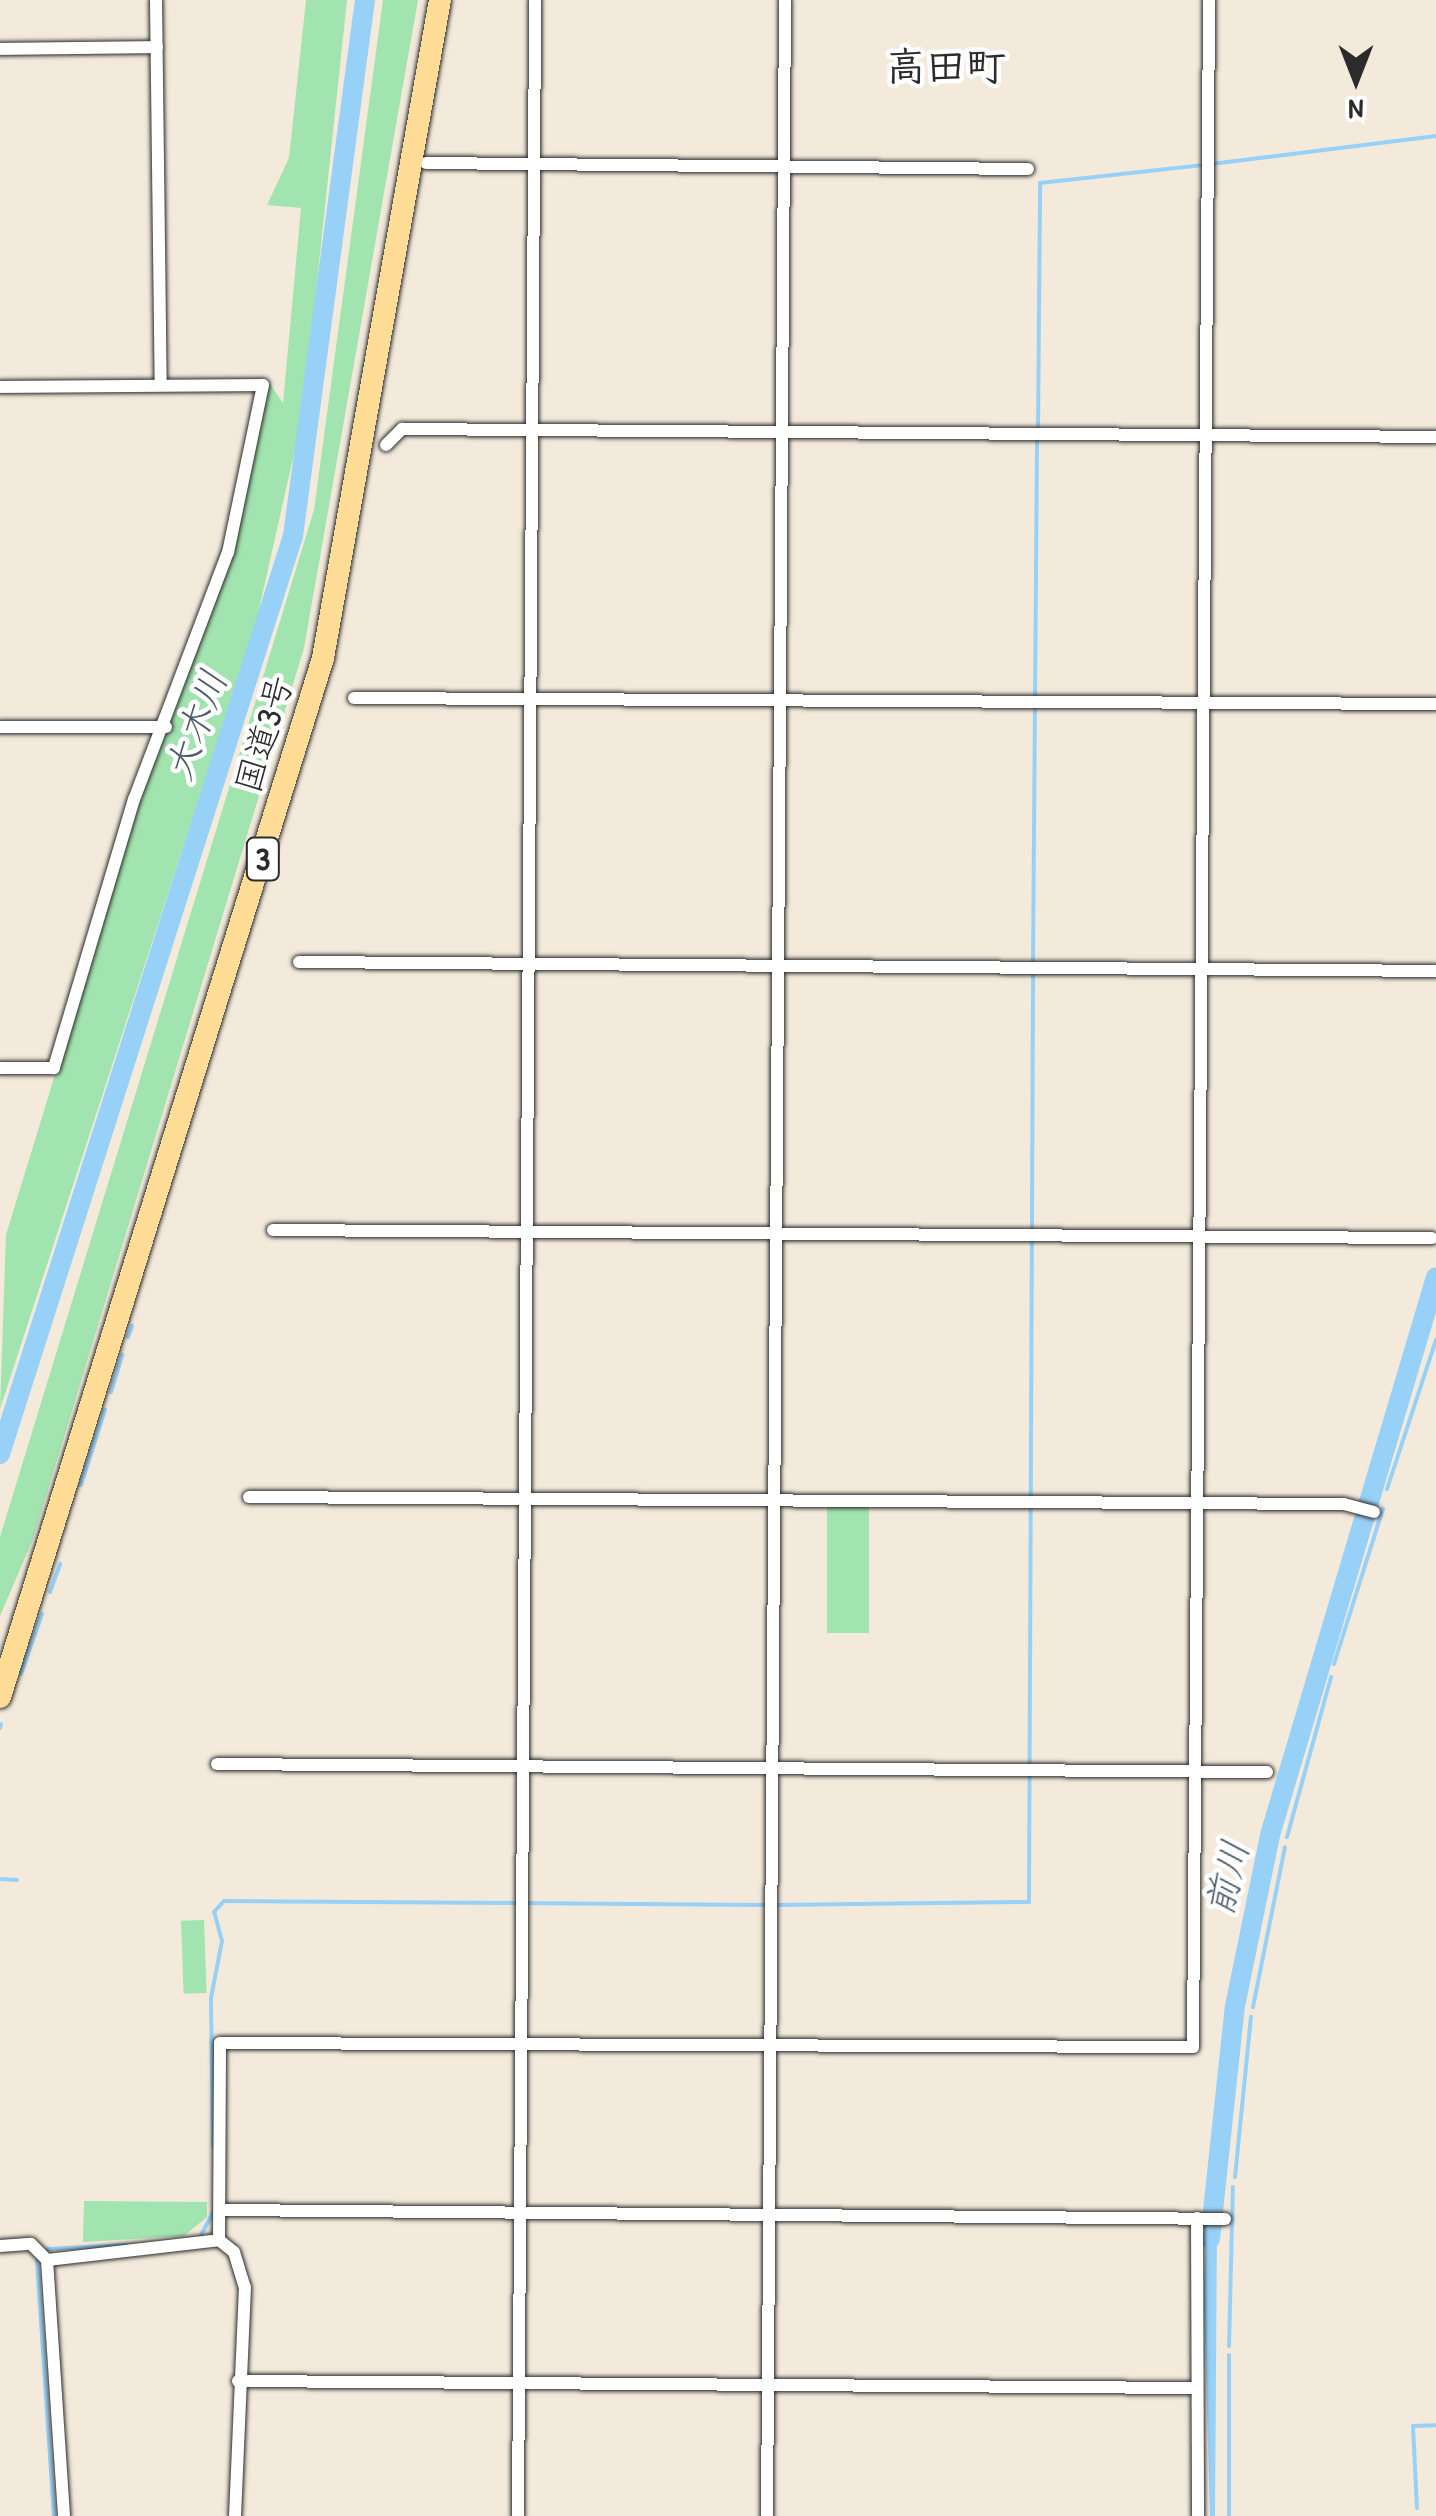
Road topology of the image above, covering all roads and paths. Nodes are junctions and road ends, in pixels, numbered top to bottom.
1 (156, 0) edge
2 (440, 0) edge
3 (535, 0) edge
4 (786, 0) edge
5 (1209, 0) edge
6 (156, 47) junction
7 (0, 49) edge
8 (426, 164) dead end
9 (534, 164) junction
10 (785, 167) junction
11 (1028, 169) dead end
12 (161, 385) junction
13 (0, 387) edge
14 (531, 430) junction
15 (784, 431) junction
16 (1206, 436) junction
17 (1436, 438) edge
18 (386, 445) dead end
19 (354, 698) dead end
20 (530, 699) junction
21 (782, 700) junction
22 (1204, 702) junction
23 (1436, 704) edge
24 (166, 727) junction
25 (0, 728) edge
26 (299, 962) dead end
27 (528, 964) junction
28 (780, 967) junction
29 (1202, 969) junction
30 (1436, 971) edge
31 (0, 1068) edge
32 (273, 1230) dead end
33 (526, 1232) junction
34 (777, 1234) junction
35 (1199, 1236) junction
36 (1432, 1238) dead end
37 (249, 1498) dead end
38 (524, 1499) junction
39 (776, 1502) junction
40 (1198, 1504) junction
41 (1374, 1512) dead end
42 (0, 1697) edge
43 (217, 1764) dead end
44 (522, 1766) junction
45 (772, 1768) junction
46 (1195, 1772) junction
47 (1266, 1772) dead end
48 (520, 2044) junction
49 (770, 2045) junction
50 (223, 2210) junction
51 (519, 2212) junction
52 (769, 2214) junction
53 (1198, 2218) junction
54 (1224, 2218) dead end
55 (219, 2240) junction
56 (0, 2246) edge
57 (42, 2256) junction
58 (238, 2381) junction
59 (518, 2383) junction
60 (768, 2384) junction
61 (1196, 2388) junction
62 (64, 2516) edge
63 (235, 2516) edge
64 (518, 2516) edge
65 (767, 2516) edge
66 (1198, 2516) edge

1 - 6 street
2 - 42 highway, 国道3号 / 3
3 - 9 street
4 - 10 street
5 - 16 street
6 - 7 street
6 - 12 street
8 - 9 street
9 - 10 street
9 - 14 street
10 - 11 street
10 - 15 street
12 - 13 street
12 - 24 street
14 - 15 street
14 - 18 street
14 - 20 street
15 - 16 street
15 - 21 street
16 - 17 street
16 - 22 street
19 - 20 street
20 - 21 street
20 - 27 street
21 - 22 street
21 - 28 street
22 - 23 street
22 - 29 street
24 - 25 street
24 - 31 street
26 - 27 street
27 - 28 street
27 - 33 street
28 - 29 street
28 - 34 street
29 - 30 street
29 - 35 street
32 - 33 street
33 - 34 street
33 - 38 street
34 - 35 street
34 - 39 street
35 - 36 street
35 - 40 street
37 - 38 street
38 - 39 street
38 - 44 street
39 - 40 street
39 - 45 street
40 - 41 street
40 - 46 street
43 - 44 street
44 - 45 street
44 - 48 street
45 - 46 street
45 - 49 street
46 - 47 street
46 - 49 street
48 - 49 street
48 - 50 street
48 - 51 street
49 - 52 street
50 - 51 street
50 - 55 street
51 - 52 street
51 - 59 street
52 - 53 street
52 - 60 street
53 - 54 street
53 - 61 street
55 - 57 street
55 - 58 street
56 - 57 street
57 - 62 street
58 - 59 street
58 - 63 street
59 - 60 street
59 - 64 street
60 - 61 street
60 - 65 street
61 - 66 street

